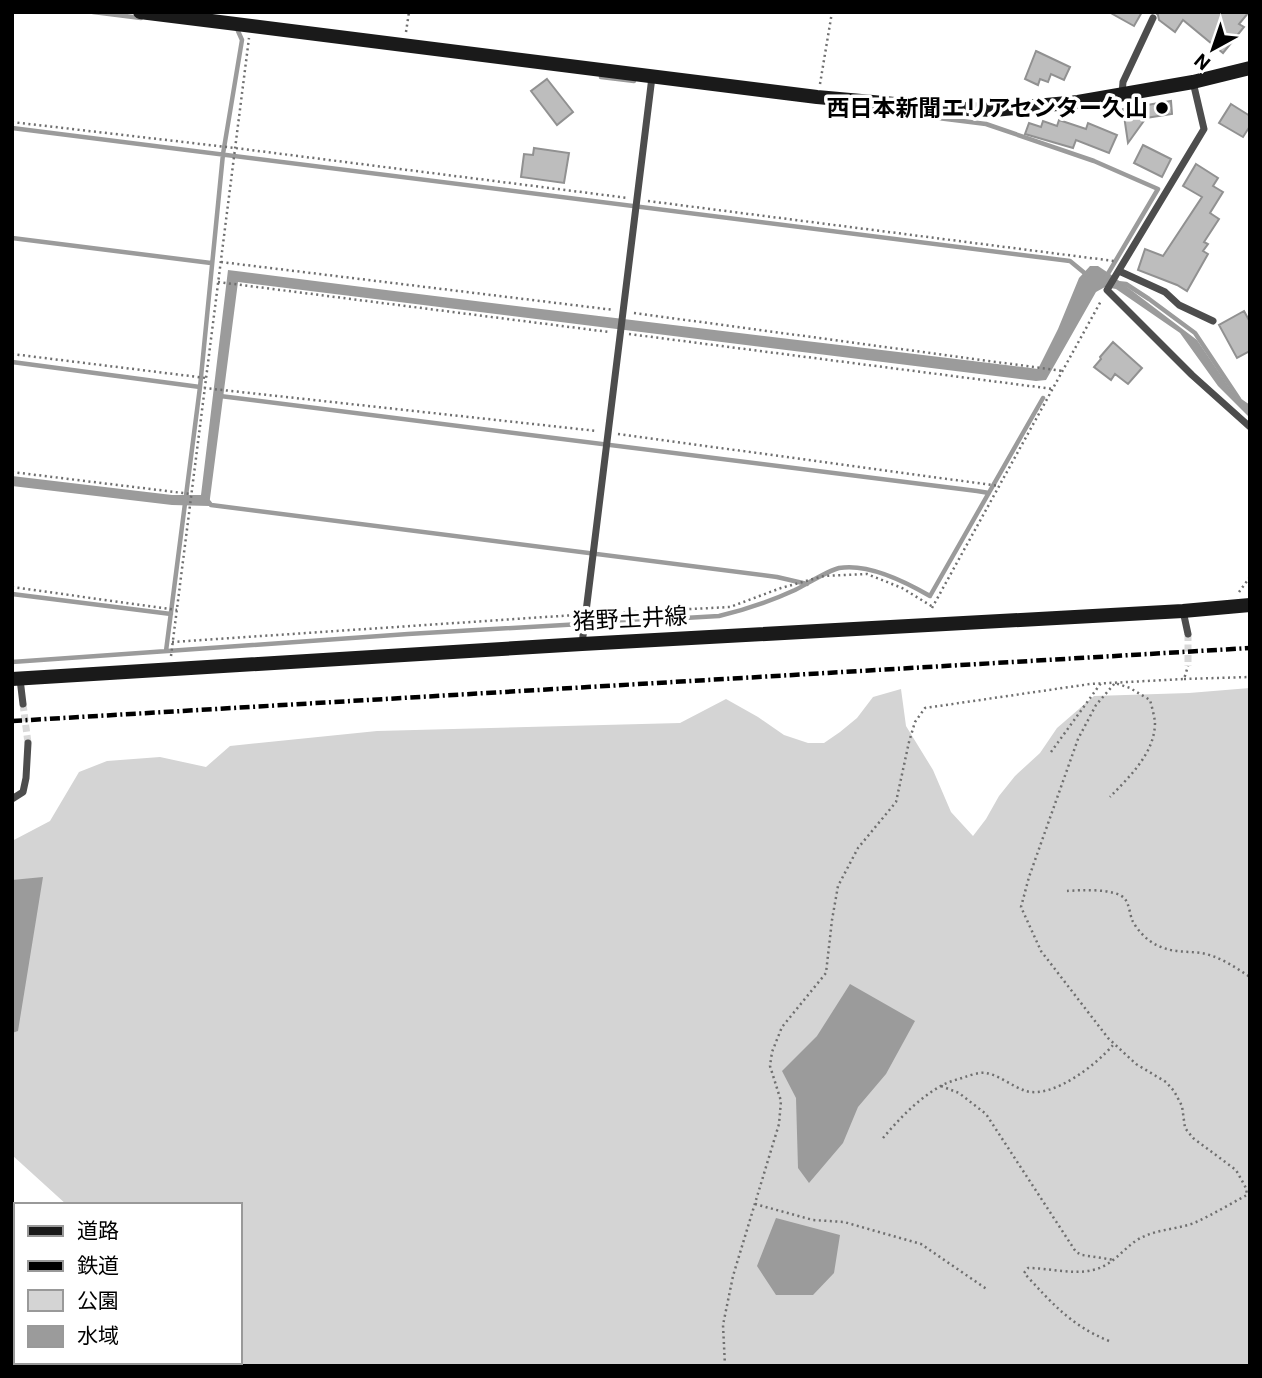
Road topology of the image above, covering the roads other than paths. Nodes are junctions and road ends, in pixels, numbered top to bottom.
1 (140, 12) edge
2 (1153, 18) dead end
3 (1250, 68) edge
4 (652, 77) junction
5 (1193, 82) junction
6 (1122, 94) junction
7 (1117, 274) junction
8 (1213, 321) dead end
9 (1250, 426) edge
10 (1250, 605) edge
11 (1183, 611) junction
12 (1188, 634) tunnel mouth
13 (582, 645) junction
14 (16, 679) edge
15 (23, 704) tunnel mouth
16 (28, 743) tunnel mouth
17 (12, 799) edge

1 - 4 main road
2 - 6 street
3 - 5 main road
4 - 6 main road
4 - 13 street
5 - 6 main road
5 - 7 street
7 - 8 street
7 - 9 street
10 - 11 main road, 猪野土井線
11 - 12 street
11 - 13 main road, 猪野土井線
13 - 14 main road, 猪野土井線
14 - 15 street
16 - 17 street

